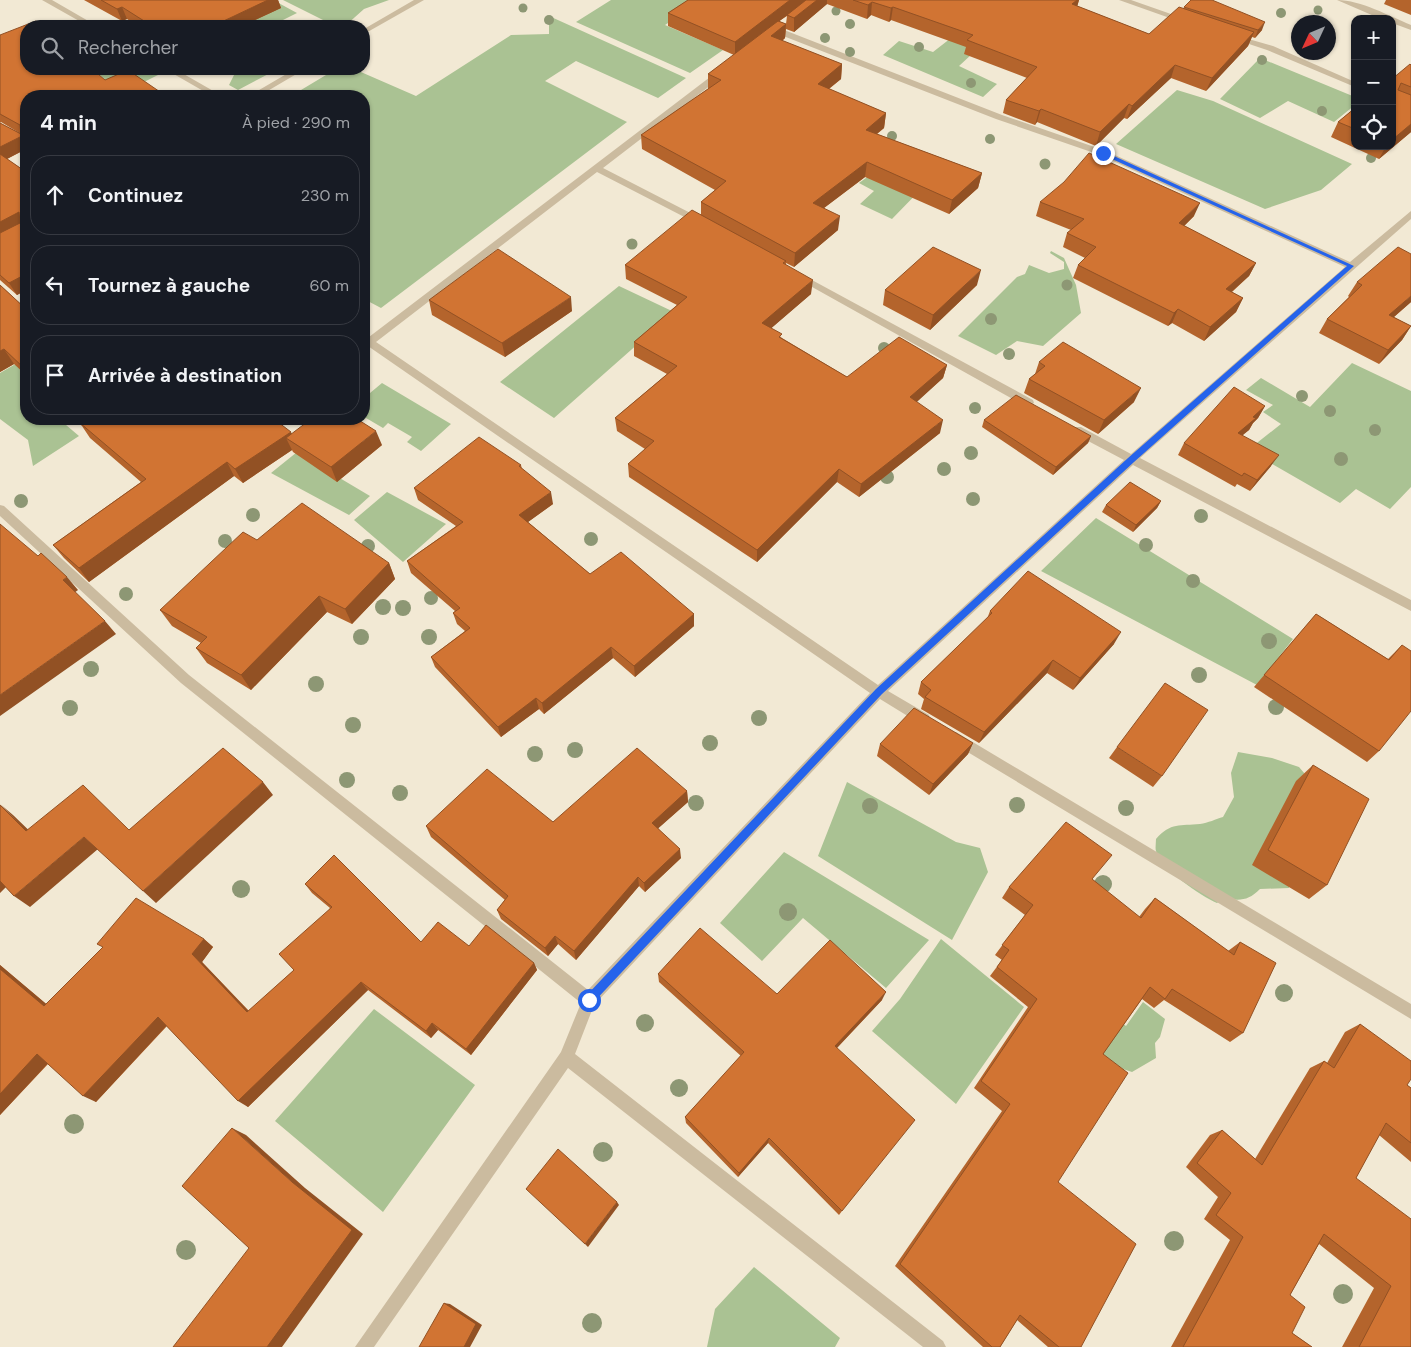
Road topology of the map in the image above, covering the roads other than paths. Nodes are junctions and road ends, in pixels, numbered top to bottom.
1 (46, 0) edge
2 (420, 0) edge
3 (1123, 0) edge
4 (1341, 0) edge
5 (1379, 15) edge
6 (82, 20) edge
7 (1396, 22) edge
8 (1196, 24) edge
9 (1411, 28) edge
10 (370, 29) edge
11 (776, 30) edge
12 (1224, 33) edge
13 (730, 66) edge
14 (180, 75) edge
15 (290, 75) edge
16 (1351, 84) edge
17 (207, 90) edge
18 (264, 90) edge
19 (597, 168) junction
20 (1411, 214) edge
21 (713, 229) edge
22 (1351, 266) junction
23 (791, 272) edge
24 (370, 337) edge
25 (370, 343) edge
26 (1035, 407) edge
27 (1070, 426) edge
28 (1131, 460) junction
29 (0, 509) edge
30 (1411, 606) edge
31 (879, 692) junction
32 (589, 1000) junction
33 (1411, 1012) edge
34 (566, 1057) junction
35 (364, 1347) edge
36 (937, 1347) edge

1 - 6 street
2 - 10 street
3 - 8 street
4 - 5 street
7 - 9 street
11 - 22 street
12 - 16 street
13 - 19 street
14 - 17 street
15 - 18 street
19 - 21 street
19 - 24 street
20 - 22 street
22 - 28 street
23 - 26 street
25 - 31 street
27 - 28 street
28 - 30 street
28 - 31 street
29 - 32 street
31 - 32 street
31 - 33 street
32 - 34 street
34 - 35 street
34 - 36 street

